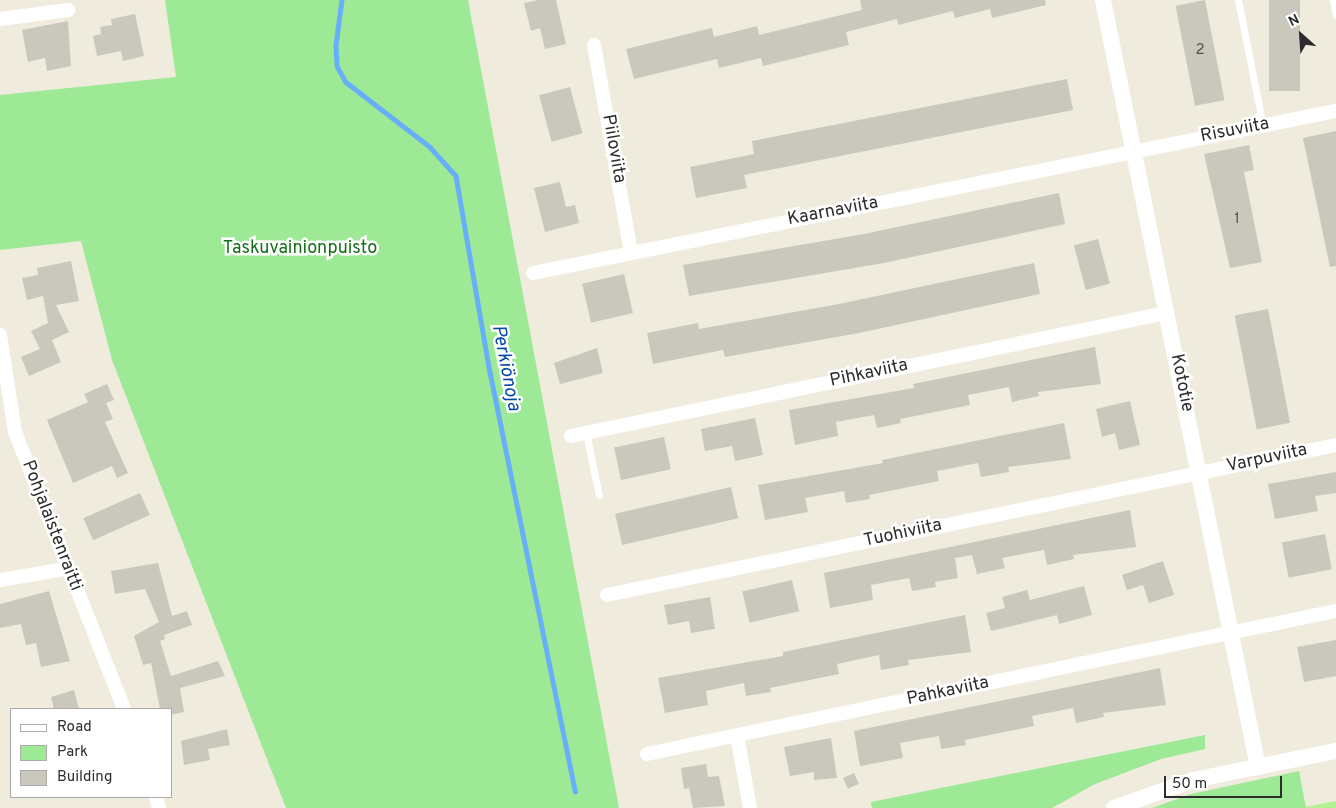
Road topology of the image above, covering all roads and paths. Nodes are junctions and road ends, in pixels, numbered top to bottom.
1 (1103, 0) edge
2 (1238, 0) edge
3 (1333, 0) edge
4 (68, 10) dead end
5 (1336, 15) edge
6 (0, 19) edge
7 (594, 45) dead end
8 (1336, 111) edge
9 (1263, 126) junction
10 (1134, 152) junction
11 (631, 253) junction
12 (533, 273) dead end
13 (1166, 313) junction
14 (0, 336) edge
15 (586, 433) junction
16 (572, 436) dead end
17 (1336, 445) edge
18 (1199, 474) junction
19 (599, 495) dead end
20 (66, 569) junction
21 (0, 580) edge
22 (607, 595) dead end
23 (1336, 611) edge
24 (1231, 633) junction
25 (124, 708) edge
26 (737, 736) junction
27 (1336, 751) edge
28 (647, 754) dead end
29 (1258, 767) junction
30 (750, 808) edge
31 (1114, 808) edge

1 - 10 street, Kototie
2 - 9 lane
3 - 5 lane
4 - 6 street
7 - 11 street, Piiloviita
8 - 9 street, Risuviita
9 - 10 street, Risuviita
10 - 11 street, Kaarnaviita
10 - 13 street, Kototie
11 - 12 street, Kaarnaviita
13 - 15 street, Pihkaviita
13 - 18 street, Kototie
14 - 20 street, Pohjalaistenraitti
15 - 16 street, Pihkaviita
15 - 19 lane
17 - 18 street, Varpuviita
18 - 22 street, Tuohiviita
18 - 24 street, Kototie
20 - 21 street
20 - 25 street, Pohjalaistenraitti
23 - 24 street, Pahkaviita
24 - 26 street, Pahkaviita
24 - 29 street, Kototie
26 - 28 street, Pahkaviita
26 - 30 street
27 - 29 street
29 - 31 street

